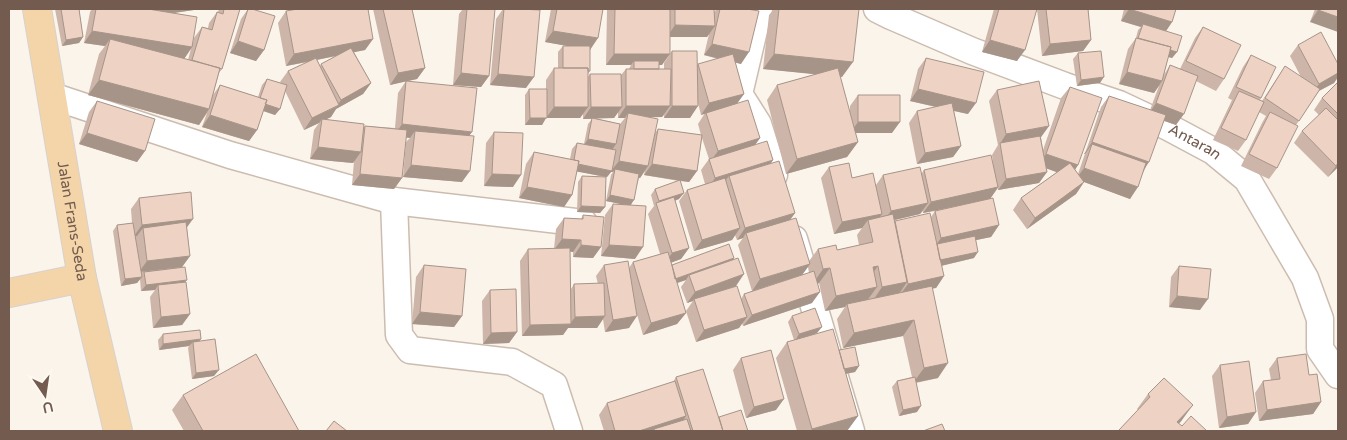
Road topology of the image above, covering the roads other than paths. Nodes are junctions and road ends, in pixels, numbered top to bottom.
1 (37, 9) edge
2 (759, 9) edge
3 (877, 9) edge
4 (52, 96) junction
5 (394, 201) junction
6 (584, 224) edge
7 (82, 278) junction
8 (9, 293) edge
9 (1338, 374) edge
10 (118, 431) edge
11 (569, 431) edge
12 (851, 431) edge

1 - 4 main road, Jalan Frans-Seda
2 - 12 street
3 - 9 street, Antaran
4 - 5 street
4 - 7 main road, Jalan Frans-Seda
5 - 6 street
5 - 11 street
7 - 8 main road
7 - 10 main road, Jalan Frans-Seda

